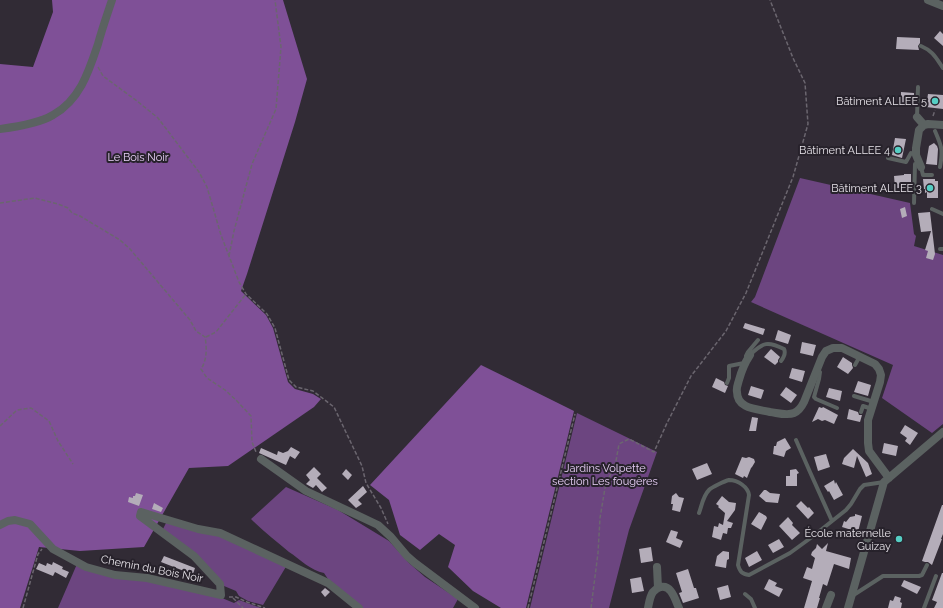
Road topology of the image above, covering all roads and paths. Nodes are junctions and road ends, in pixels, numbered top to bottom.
1 (112, 0) edge
2 (275, 0) edge
3 (770, 0) edge
4 (928, 0) edge
5 (943, 6) edge
6 (921, 46) dead end
7 (93, 58) junction
8 (943, 68) edge
9 (918, 87) dead end
10 (935, 110) dead end
11 (917, 116) joint
12 (930, 125) junction
13 (943, 125) edge
14 (0, 129) edge
15 (913, 150) junction
16 (888, 158) dead end
17 (918, 164) junction
18 (940, 167) dead end
19 (932, 175) dead end
20 (0, 203) edge
21 (914, 203) dead end
22 (932, 209) dead end
23 (943, 214) edge
24 (229, 257) junction
25 (246, 294) junction
26 (205, 337) junction
27 (758, 340) dead end
28 (750, 355) joint
29 (860, 356) junction
30 (781, 361) dead end
31 (744, 363) junction
32 (855, 365) dead end
33 (817, 370) junction
34 (727, 383) dead end
35 (854, 396) dead end
36 (873, 406) junction
37 (837, 408) dead end
38 (861, 412) dead end
39 (575, 414) dead end
40 (0, 426) edge
41 (943, 432) edge
42 (796, 440) dead end
43 (261, 459) joint
44 (73, 464) dead end
45 (886, 480) junction
46 (699, 513) dead end
47 (832, 521) junction
48 (388, 523) dead end
49 (0, 525) edge
50 (43, 548) dead end
51 (927, 565) dead end
52 (657, 567) dead end
53 (936, 576) dead end
54 (658, 588) junction
55 (745, 594) dead end
56 (221, 595) junction
57 (831, 595) dead end
58 (852, 596) junction
59 (233, 598) junction
60 (23, 608) edge
61 (243, 608) edge
62 (265, 608) edge
63 (359, 608) edge
64 (475, 608) edge
65 (528, 608) edge
66 (591, 608) edge
67 (648, 608) edge
68 (679, 608) edge
69 (755, 608) edge
70 (826, 608) edge
71 (848, 608) edge
72 (924, 608) edge

1 - 7 street
2 - 24 path
3 - 66 path
4 - 5 street
6 - 8 lane
7 - 14 street
7 - 24 path
9 - 11 lane
10 - 12 path
11 - 12 street
12 - 13 street
12 - 15 street
12 - 18 lane
15 - 16 lane
15 - 17 street
17 - 19 lane
17 - 21 lane
20 - 26 path
22 - 23 lane
24 - 25 path
25 - 26 path
25 - 48 path
26 - 43 path
27 - 31 lane
28 - 30 lane
28 - 31 street
29 - 32 lane
29 - 33 street
29 - 36 street
31 - 33 street
31 - 34 lane
33 - 37 lane
35 - 36 lane
36 - 38 lane
36 - 45 street
39 - 65 path
40 - 44 path
41 - 45 street
42 - 47 lane
43 - 64 street
45 - 47 lane
45 - 58 street
46 - 47 lane
49 - 56 street, Chemin du Bois Noir
50 - 60 path
51 - 58 lane
52 - 54 street
53 - 72 lane
54 - 67 street
54 - 68 street
55 - 69 lane
56 - 59 path
56 - 63 street, Chemin du Bois Noir
57 - 70 street
58 - 71 street
59 - 61 path
59 - 62 path

